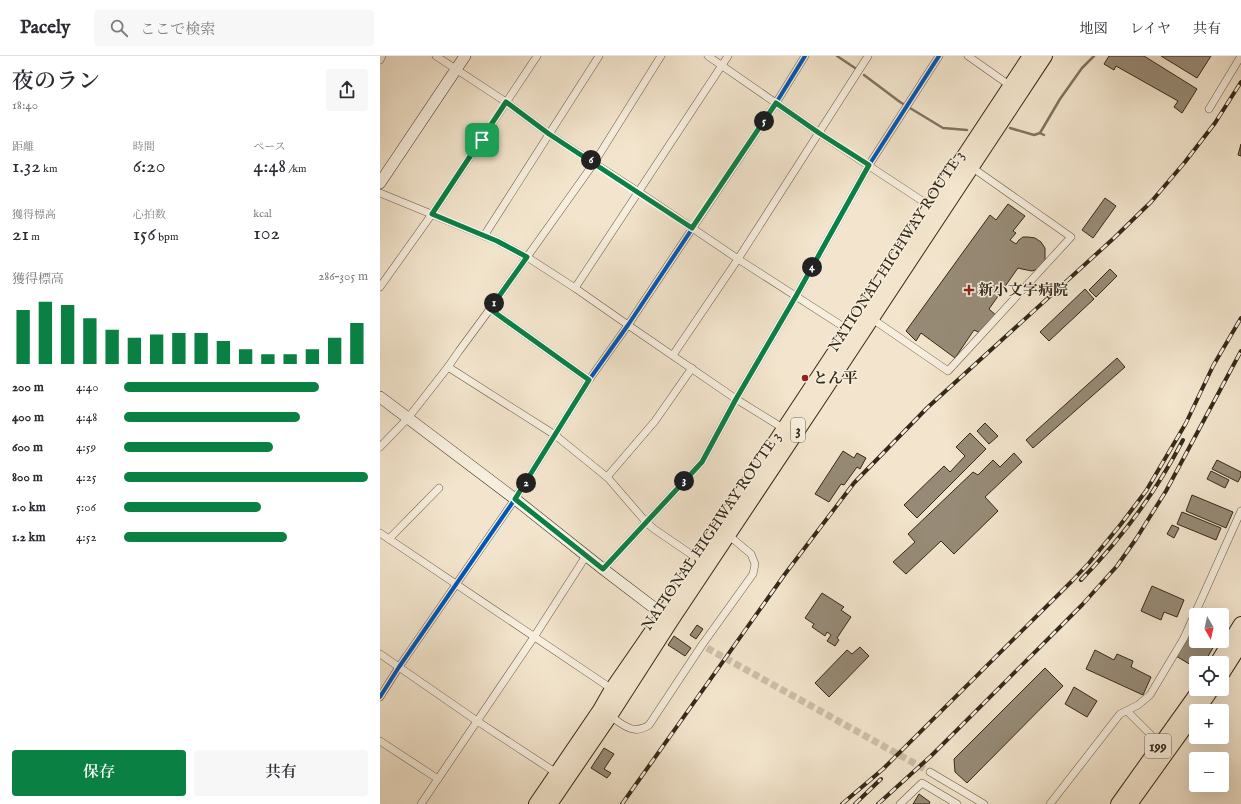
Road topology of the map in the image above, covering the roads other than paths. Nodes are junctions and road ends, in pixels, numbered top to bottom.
1 (382, 56) edge
2 (436, 56) edge
3 (465, 56) edge
4 (537, 56) edge
5 (599, 56) edge
6 (661, 56) edge
7 (708, 56) edge
8 (728, 56) edge
9 (805, 56) edge
10 (868, 56) edge
11 (939, 56) edge
12 (968, 56) edge
13 (1030, 56) edge
14 (1045, 56) edge
15 (1241, 56) edge
16 (380, 60) edge
17 (722, 66) junction
18 (457, 69) junction
19 (1016, 89) junction
20 (506, 102) junction
21 (776, 103) junction
22 (1209, 109) dead end
23 (819, 133) junction
24 (549, 134) junction
25 (594, 162) junction
26 (967, 164) junction
27 (869, 165) junction
28 (380, 183) edge
29 (639, 192) junction
30 (380, 193) edge
31 (936, 210) junction
32 (432, 214) junction
33 (692, 228) junction
34 (484, 236) junction
35 (527, 257) junction
36 (738, 259) junction
37 (380, 287) edge
38 (575, 288) junction
39 (796, 296) junction
40 (490, 309) junction
41 (872, 318) junction
42 (628, 325) junction
43 (854, 333) junction
44 (673, 355) junction
45 (448, 367) junction
46 (692, 368) junction
47 (589, 380) junction
48 (380, 397) edge
49 (736, 399) junction
50 (408, 418) junction
51 (789, 432) junction
52 (555, 435) junction
53 (380, 447) edge
54 (607, 477) junction
55 (439, 488) dead end
56 (515, 499) junction
57 (1241, 511) edge
58 (646, 522) junction
59 (724, 531) junction
60 (380, 533) edge
61 (389, 539) junction
62 (586, 556) junction
63 (698, 559) junction
64 (603, 569) junction
65 (456, 585) junction
66 (667, 618) junction
67 (1241, 624) edge
68 (534, 636) junction
69 (1241, 644) edge
70 (380, 654) edge
71 (1221, 656) edge
72 (1229, 663) edge
73 (399, 667) junction
74 (612, 689) junction
75 (1196, 696) edge
76 (380, 697) edge
77 (1127, 711) junction
78 (605, 713) junction
79 (1189, 720) edge
80 (477, 721) junction
81 (380, 741) edge
82 (1164, 747) junction
83 (930, 772) tunnel mouth
84 (561, 777) junction
85 (438, 779) junction
86 (421, 804) edge
87 (536, 804) edge
88 (550, 804) edge
89 (900, 804) edge
90 (957, 804) edge
91 (984, 804) edge
92 (1050, 804) edge
93 (1118, 804) edge
94 (1130, 804) edge

1 - 16 street
2 - 18 street
3 - 18 street
4 - 20 street
5 - 24 street
6 - 25 street
7 - 17 street
8 - 17 street
9 - 21 street
10 - 23 street
11 - 27 street
12 - 19 street
13 - 19 highway, NATIONAL HIGHWAY ROUTE 3 / 3
14 - 19 highway, NATIONAL HIGHWAY ROUTE 3 / 3
15 - 22 street
17 - 21 street
17 - 29 street
18 - 20 street
18 - 28 street
19 - 26 highway, NATIONAL HIGHWAY ROUTE 3 / 3
20 - 24 street
20 - 32 street
21 - 23 street
21 - 33 street
23 - 27 street
23 - 36 street
24 - 25 street
24 - 34 street
25 - 29 street
25 - 35 street
26 - 31 highway, NATIONAL HIGHWAY ROUTE 3 / 3
26 - 41 street
27 - 31 street
27 - 39 street
29 - 33 street
29 - 38 street
30 - 32 street
31 - 41 highway, NATIONAL HIGHWAY ROUTE 3 / 3
31 - 43 highway, NATIONAL HIGHWAY ROUTE 3 / 3
32 - 34 street
32 - 37 street
33 - 36 street
33 - 42 street
34 - 35 street
35 - 38 street
35 - 40 street
36 - 39 street
36 - 44 street
38 - 42 street
39 - 43 street
39 - 49 street
40 - 45 street
40 - 47 street
41 - 43 highway, NATIONAL HIGHWAY ROUTE 3 / 3
42 - 44 street
42 - 47 street
43 - 51 highway, NATIONAL HIGHWAY ROUTE 3 / 3
44 - 46 street
45 - 50 street
45 - 52 street
46 - 49 street
46 - 54 street
47 - 52 street
48 - 50 street
49 - 51 street
49 - 58 street
50 - 53 street
50 - 56 street
51 - 59 highway, NATIONAL HIGHWAY ROUTE 3 / 3
52 - 54 street
52 - 56 street
54 - 58 street
55 - 61 street
56 - 62 street
56 - 65 street
57 - 77 street
58 - 63 street
58 - 64 street
59 - 63 highway, NATIONAL HIGHWAY ROUTE 3 / 3
59 - 66 highway, NATIONAL HIGHWAY ROUTE 3 / 3
59 - 78 street
60 - 61 street
61 - 65 street
62 - 64 street
62 - 68 street
63 - 66 highway, NATIONAL HIGHWAY ROUTE 3 / 3
64 - 66 street
65 - 68 street
65 - 73 street
66 - 74 highway, NATIONAL HIGHWAY ROUTE 3 / 3
66 - 78 highway, NATIONAL HIGHWAY ROUTE 3 / 3
67 - 71 highway
68 - 74 street
68 - 80 street
69 - 72 highway
70 - 73 street
73 - 76 street
73 - 80 street
74 - 78 highway, NATIONAL HIGHWAY ROUTE 3 / 3
75 - 82 highway, 199
77 - 82 street
77 - 92 street
78 - 84 highway, NATIONAL HIGHWAY ROUTE 3 / 3
79 - 82 highway, 199
80 - 84 street
80 - 85 street
81 - 85 street
82 - 93 highway, 199
82 - 94 highway, 199
83 - 91 street
84 - 87 highway, NATIONAL HIGHWAY ROUTE 3 / 3
84 - 88 highway, NATIONAL HIGHWAY ROUTE 3 / 3
85 - 86 street
89 - 90 street

